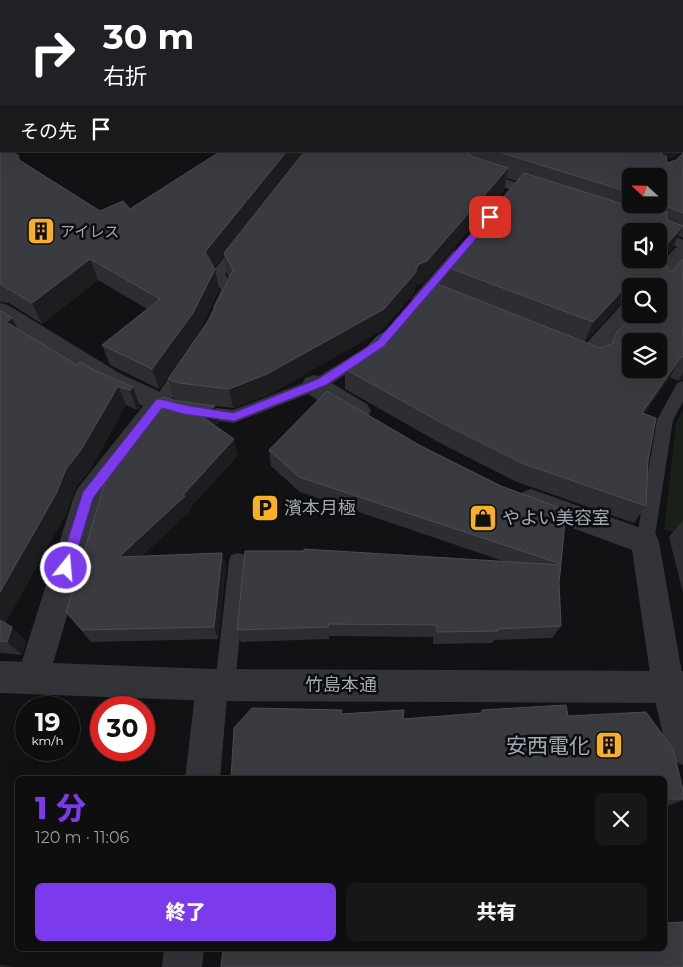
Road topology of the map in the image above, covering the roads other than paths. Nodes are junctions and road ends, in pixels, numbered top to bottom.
1 (471, 172) edge
2 (515, 188) junction
3 (542, 196) edge
4 (502, 202) edge
5 (627, 213) edge
6 (627, 223) edge
7 (250, 233) edge
8 (667, 238) edge
9 (471, 239) edge
10 (683, 245) edge
11 (683, 253) edge
12 (660, 278) edge
13 (0, 311) edge
14 (406, 314) edge
15 (622, 319) edge
16 (213, 321) edge
17 (546, 339) edge
18 (381, 344) edge
19 (193, 355) edge
20 (314, 385) junction
21 (683, 387) edge
22 (160, 403) junction
23 (379, 423) edge
24 (506, 492) edge
25 (645, 542) junction
26 (238, 561) dead end
27 (0, 677) edge
28 (33, 677) junction
29 (218, 685) junction
30 (676, 687) edge
31 (683, 748) edge
32 (203, 776) edge
33 (184, 951) edge
34 (182, 967) edge

1 - 2 lane
2 - 3 lane
2 - 4 lane
5 - 6 lane
7 - 16 lane
8 - 10 lane
9 - 14 lane
11 - 12 street
13 - 22 street
15 - 17 street
18 - 20 lane
19 - 22 lane
20 - 22 lane
20 - 23 street
21 - 25 lane
22 - 28 street
24 - 25 street
25 - 30 street
26 - 29 lane
27 - 28 street, 竹島本通
28 - 29 street, 竹島本通
29 - 30 street, 竹島本通
29 - 32 street
30 - 31 street
33 - 34 street

